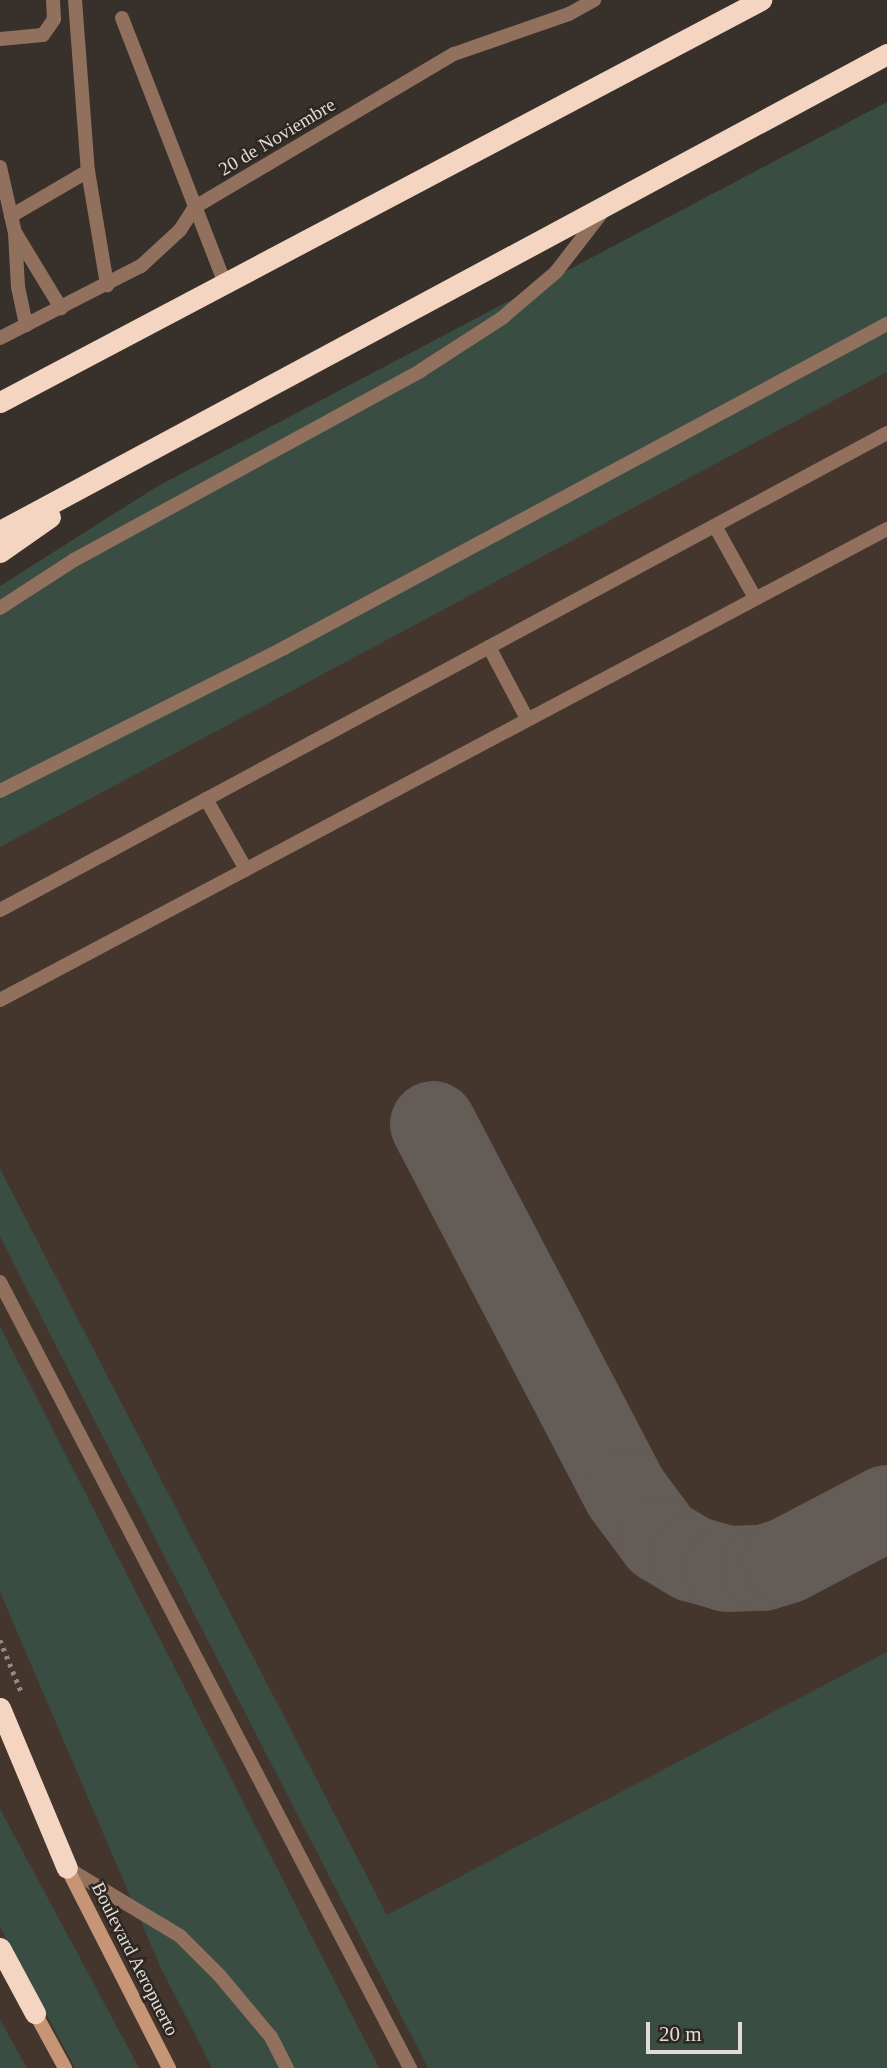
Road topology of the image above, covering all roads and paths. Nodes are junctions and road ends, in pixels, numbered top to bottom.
1 (53, 0) edge
2 (75, 0) edge
3 (594, 0) edge
4 (761, 0) edge
5 (122, 18) dead end
6 (0, 39) edge
7 (887, 54) edge
8 (0, 167) edge
9 (88, 171) junction
10 (608, 204) junction
11 (195, 208) junction
12 (11, 216) junction
13 (15, 233) junction
14 (225, 283) junction
15 (107, 285) junction
16 (61, 308) junction
17 (887, 324) edge
18 (26, 325) junction
19 (0, 338) edge
20 (0, 402) edge
21 (887, 433) edge
22 (137, 457) junction
23 (715, 526) junction
24 (887, 529) edge
25 (0, 531) edge
26 (0, 551) edge
27 (755, 598) junction
28 (0, 608) edge
29 (489, 647) junction
30 (526, 717) junction
31 (0, 791) edge
32 (206, 799) junction
33 (244, 866) junction
34 (0, 910) edge
35 (0, 1000) edge
36 (0, 1282) edge
37 (0, 1709) edge
38 (0, 1745) edge
39 (67, 1868) junction
40 (0, 1948) edge
41 (0, 1958) edge
42 (35, 2013) junction
43 (65, 2068) edge
44 (169, 2068) edge
45 (287, 2068) edge
46 (410, 2068) edge

1 - 6 street
2 - 9 street
3 - 11 street, 20 de Noviembre
4 - 14 highway
5 - 11 street
7 - 10 highway
8 - 12 street
9 - 12 street
9 - 15 street
10 - 22 highway
10 - 28 street
11 - 14 street
11 - 15 street, 20 de Noviembre
12 - 13 street
13 - 16 street
13 - 18 street
14 - 20 highway
15 - 16 street, 20 de Noviembre
16 - 18 street, 20 de Noviembre
17 - 31 street
18 - 19 street, 20 de Noviembre
21 - 23 street
22 - 25 highway
22 - 26 highway
23 - 27 street
23 - 29 street
24 - 27 street
27 - 30 street
29 - 30 street
29 - 32 street
30 - 33 street
32 - 33 street
32 - 34 street
33 - 35 street
36 - 46 street
37 - 39 highway
38 - 39 highway
39 - 44 street, Boulevard Aeropuerto
39 - 45 street
40 - 42 highway
41 - 42 highway
42 - 43 street

